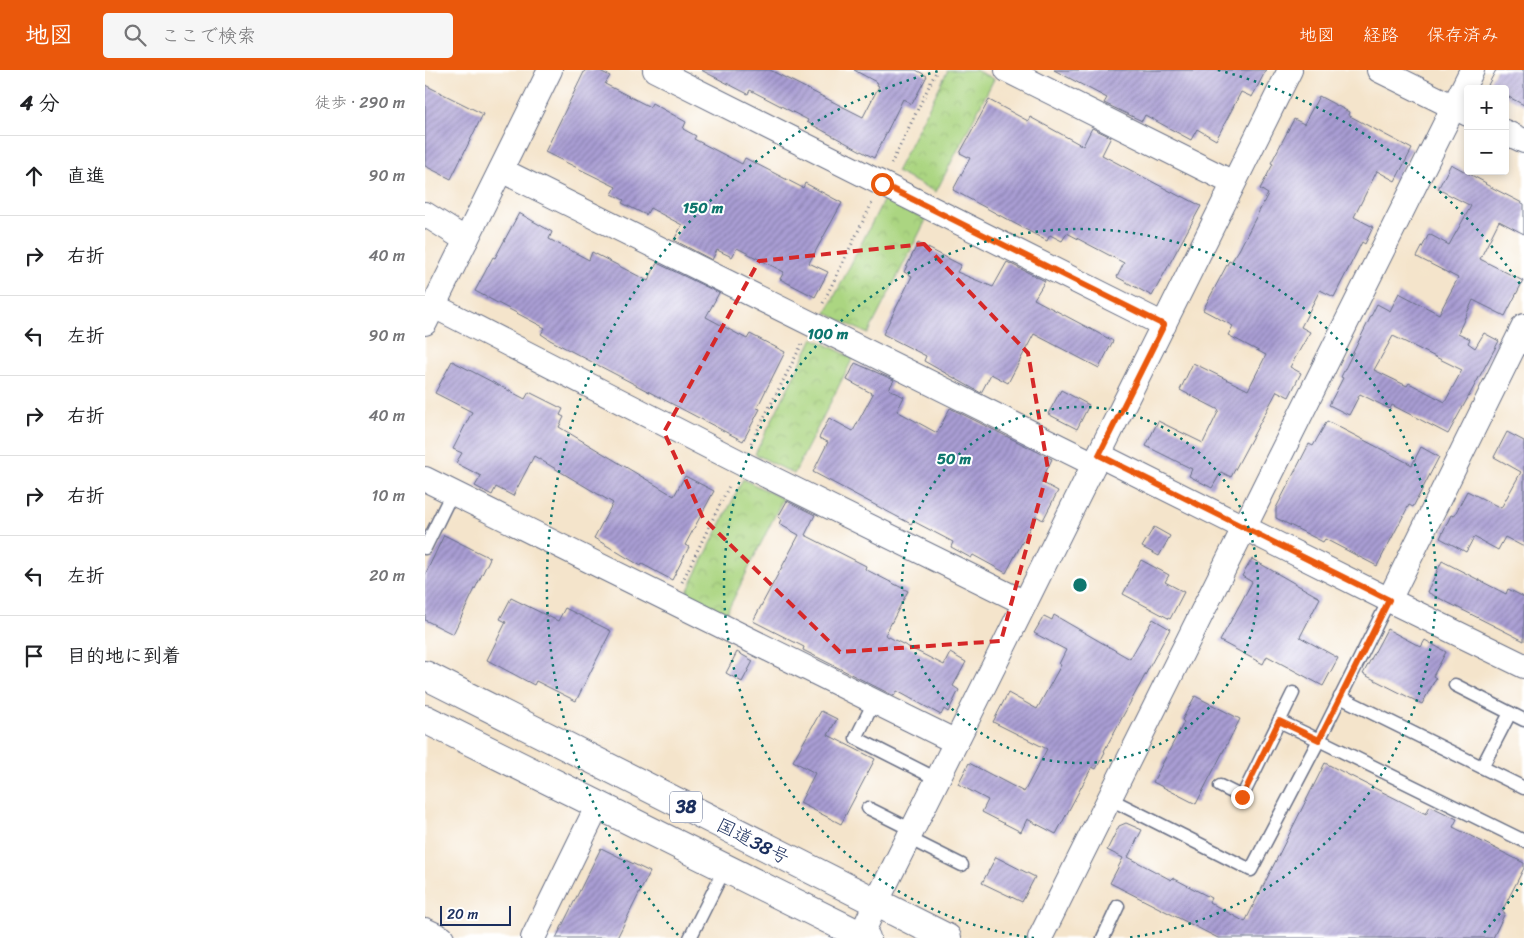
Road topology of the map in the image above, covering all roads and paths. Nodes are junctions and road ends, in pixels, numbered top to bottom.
1 (655, 70) edge
2 (1007, 70) edge
3 (1290, 70) edge
4 (1379, 70) edge
5 (1473, 70) edge
6 (548, 71) edge
7 (1461, 110) edge
8 (1509, 134) edge
9 (1524, 141) edge
10 (501, 170) junction
11 (1233, 183) junction
12 (425, 214) edge
13 (466, 240) junction
14 (429, 314) edge
15 (1164, 325) junction
16 (1524, 326) edge
17 (1096, 459) junction
18 (425, 479) edge
19 (452, 493) junction
20 (1245, 527) junction
21 (425, 548) edge
22 (1389, 600) junction
23 (1025, 603) junction
24 (1524, 666) edge
25 (425, 675) edge
26 (1455, 685) dead end
27 (1293, 693) dead end
28 (1340, 697) junction
29 (875, 702) junction
30 (1510, 713) junction
31 (425, 719) edge
32 (1524, 720) edge
33 (1279, 721) junction
34 (1319, 740) junction
35 (956, 742) junction
36 (1482, 767) junction
37 (937, 779) junction
38 (1220, 786) dead end
39 (1524, 788) edge
40 (1110, 799) junction
41 (597, 805) junction
42 (868, 808) dead end
43 (910, 834) junction
44 (1524, 841) edge
45 (962, 865) dead end
46 (725, 868) junction
47 (876, 902) junction
48 (1118, 906) dead end
49 (425, 930) edge
50 (862, 937) edge
51 (442, 938) edge
52 (533, 938) edge
53 (690, 938) edge
54 (947, 938) edge
55 (1040, 938) edge
56 (1103, 938) edge

1 - 15 street
2 - 11 street
3 - 11 street
4 - 7 street
5 - 7 street
6 - 10 street
7 - 20 street
8 - 9 street
10 - 13 street
10 - 17 street
11 - 15 street
12 - 13 street
13 - 14 street
14 - 23 street
15 - 17 street
16 - 22 street
17 - 20 street
17 - 23 street
18 - 19 street
19 - 21 lane
19 - 29 street
20 - 22 street
20 - 40 street
22 - 24 street
22 - 28 lane
23 - 35 street
25 - 47 highway, 国道38号 / 38
26 - 30 lane
27 - 33 lane
28 - 34 lane
28 - 36 lane
29 - 35 street
29 - 37 lane
30 - 32 lane
30 - 36 lane
31 - 41 highway, 国道38号 / 38
33 - 34 lane
33 - 38 lane
34 - 40 lane
34 - 44 lane
35 - 37 street
36 - 39 lane
37 - 43 street
40 - 55 street
41 - 46 highway, 国道38号 / 38
41 - 52 street
42 - 43 lane
43 - 45 lane
43 - 47 street
46 - 50 highway, 国道38号 / 38
46 - 53 lane
47 - 50 street
47 - 54 highway, 国道38号 / 38
48 - 56 lane
49 - 51 street

